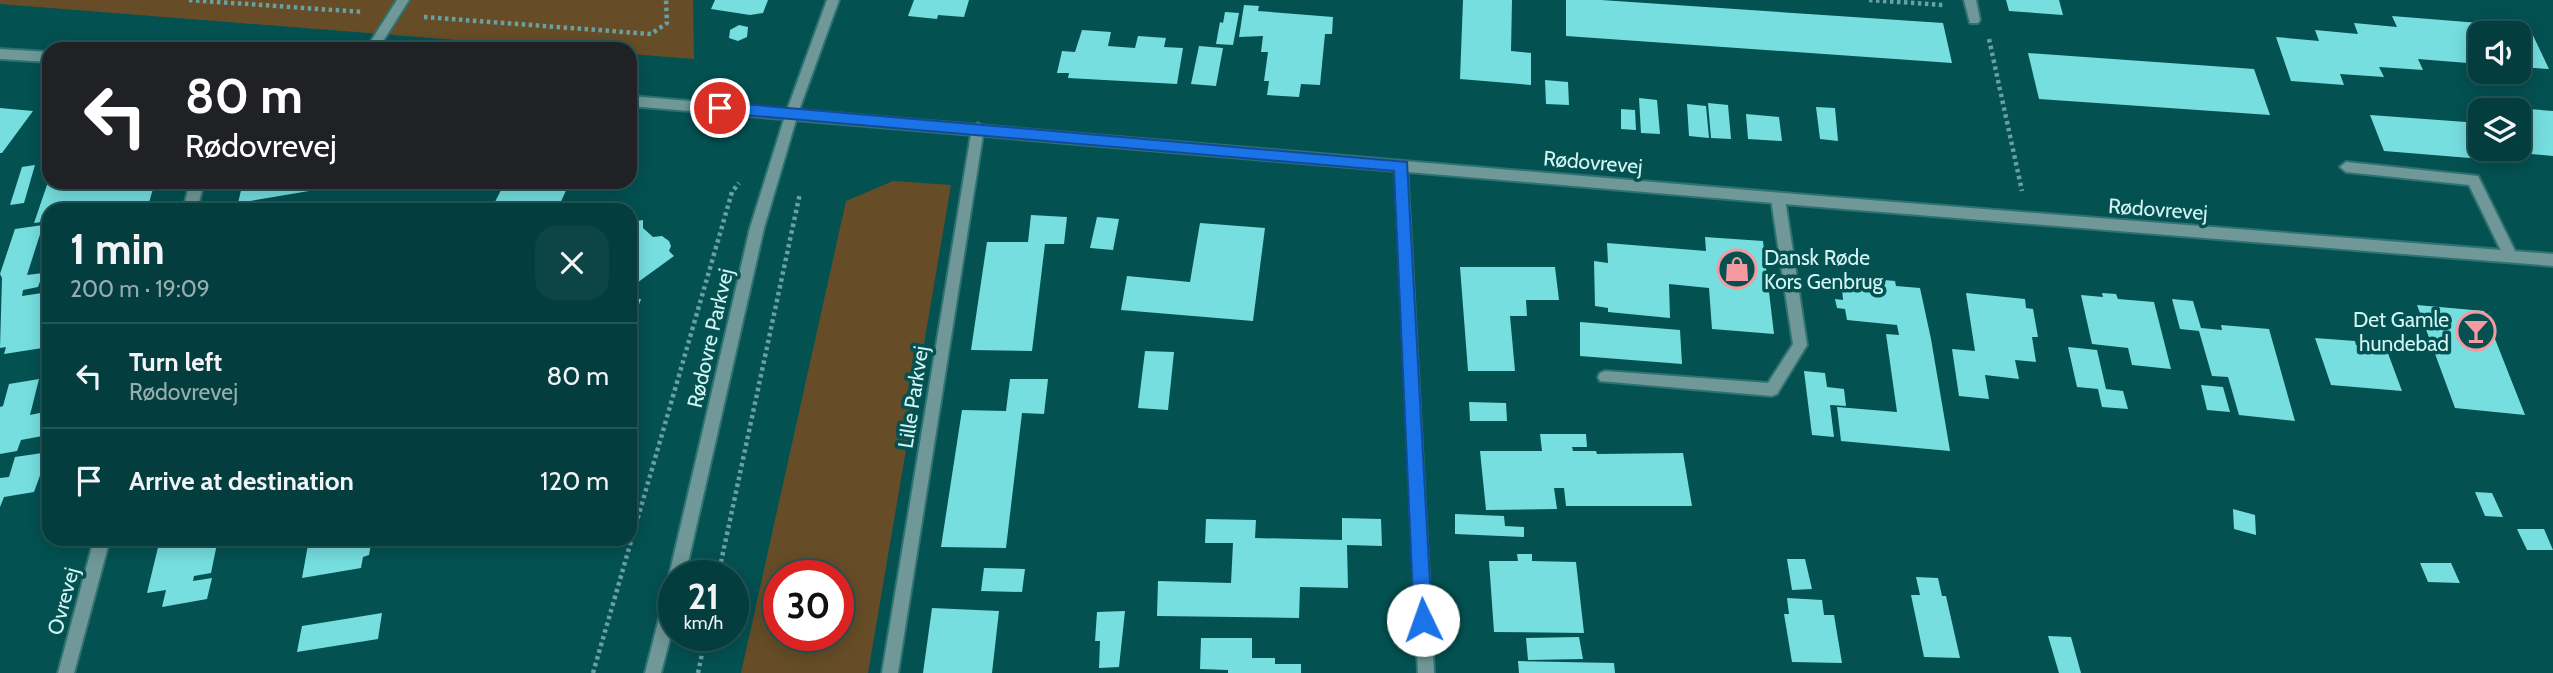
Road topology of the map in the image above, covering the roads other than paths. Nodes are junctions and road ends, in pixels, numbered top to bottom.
1 (404, 0) edge
2 (833, 0) edge
3 (377, 42) edge
4 (0, 54) edge
5 (42, 57) edge
6 (637, 102) edge
7 (792, 113) junction
8 (978, 128) junction
9 (1401, 166) junction
10 (2346, 167) dead end
11 (1778, 199) junction
12 (2511, 257) junction
13 (2553, 260) edge
14 (1605, 377) dead end
15 (100, 546) edge
16 (681, 560) edge
17 (659, 651) edge
18 (66, 673) edge
19 (653, 673) edge
20 (890, 673) edge
21 (1426, 673) edge

1 - 3 street
2 - 7 street, Rødovre Parkvej
4 - 5 street
6 - 7 street, Rødovrevej
7 - 8 street, Rødovrevej
7 - 16 street, Rødovre Parkvej
8 - 9 street, Rødovrevej
8 - 20 street, Lille Parkvej
9 - 11 street, Rødovrevej
9 - 21 street
10 - 12 street
11 - 12 street, Rødovrevej
11 - 14 street
12 - 13 street, Rødovrevej
15 - 18 street, Ovrevej
17 - 19 street

